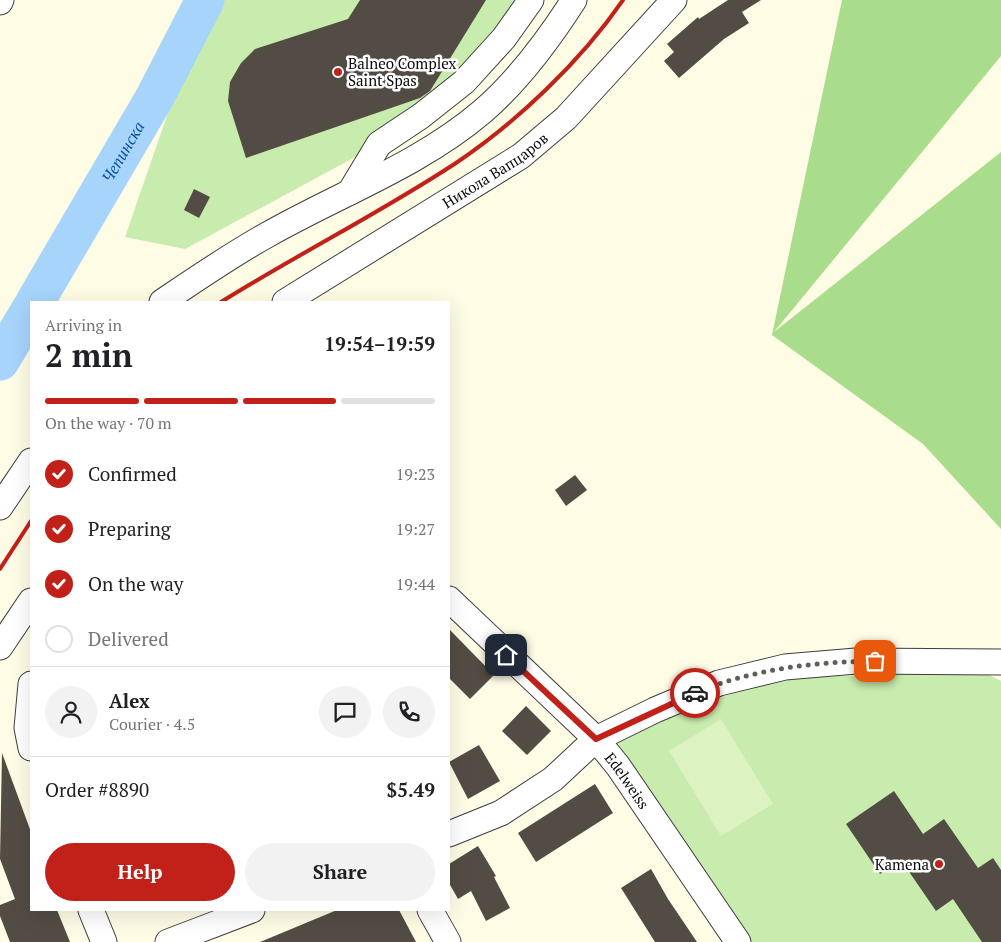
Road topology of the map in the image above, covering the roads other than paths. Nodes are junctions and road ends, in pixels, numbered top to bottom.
1 (531, 0) edge
2 (574, 0) edge
3 (674, 0) edge
4 (350, 192) junction
5 (163, 301) edge
6 (287, 301) edge
7 (30, 462) edge
8 (0, 507) edge
9 (450, 600) edge
10 (30, 602) edge
11 (0, 647) edge
12 (1001, 662) edge
13 (30, 695) edge
14 (596, 739) junction
15 (30, 743) edge
16 (450, 834) edge
17 (91, 911) edge
18 (249, 911) edge
19 (431, 911) edge
20 (104, 942) edge
21 (168, 942) edge
22 (448, 942) edge
23 (738, 942) edge

1 - 4 street
2 - 4 street
3 - 6 street, Никола Вапцаров
4 - 5 street
7 - 8 street
9 - 14 street, Edelweiss
10 - 11 street
12 - 14 street
13 - 15 street
14 - 16 street
14 - 23 street, Edelweiss
17 - 20 street
18 - 21 street
19 - 22 street

